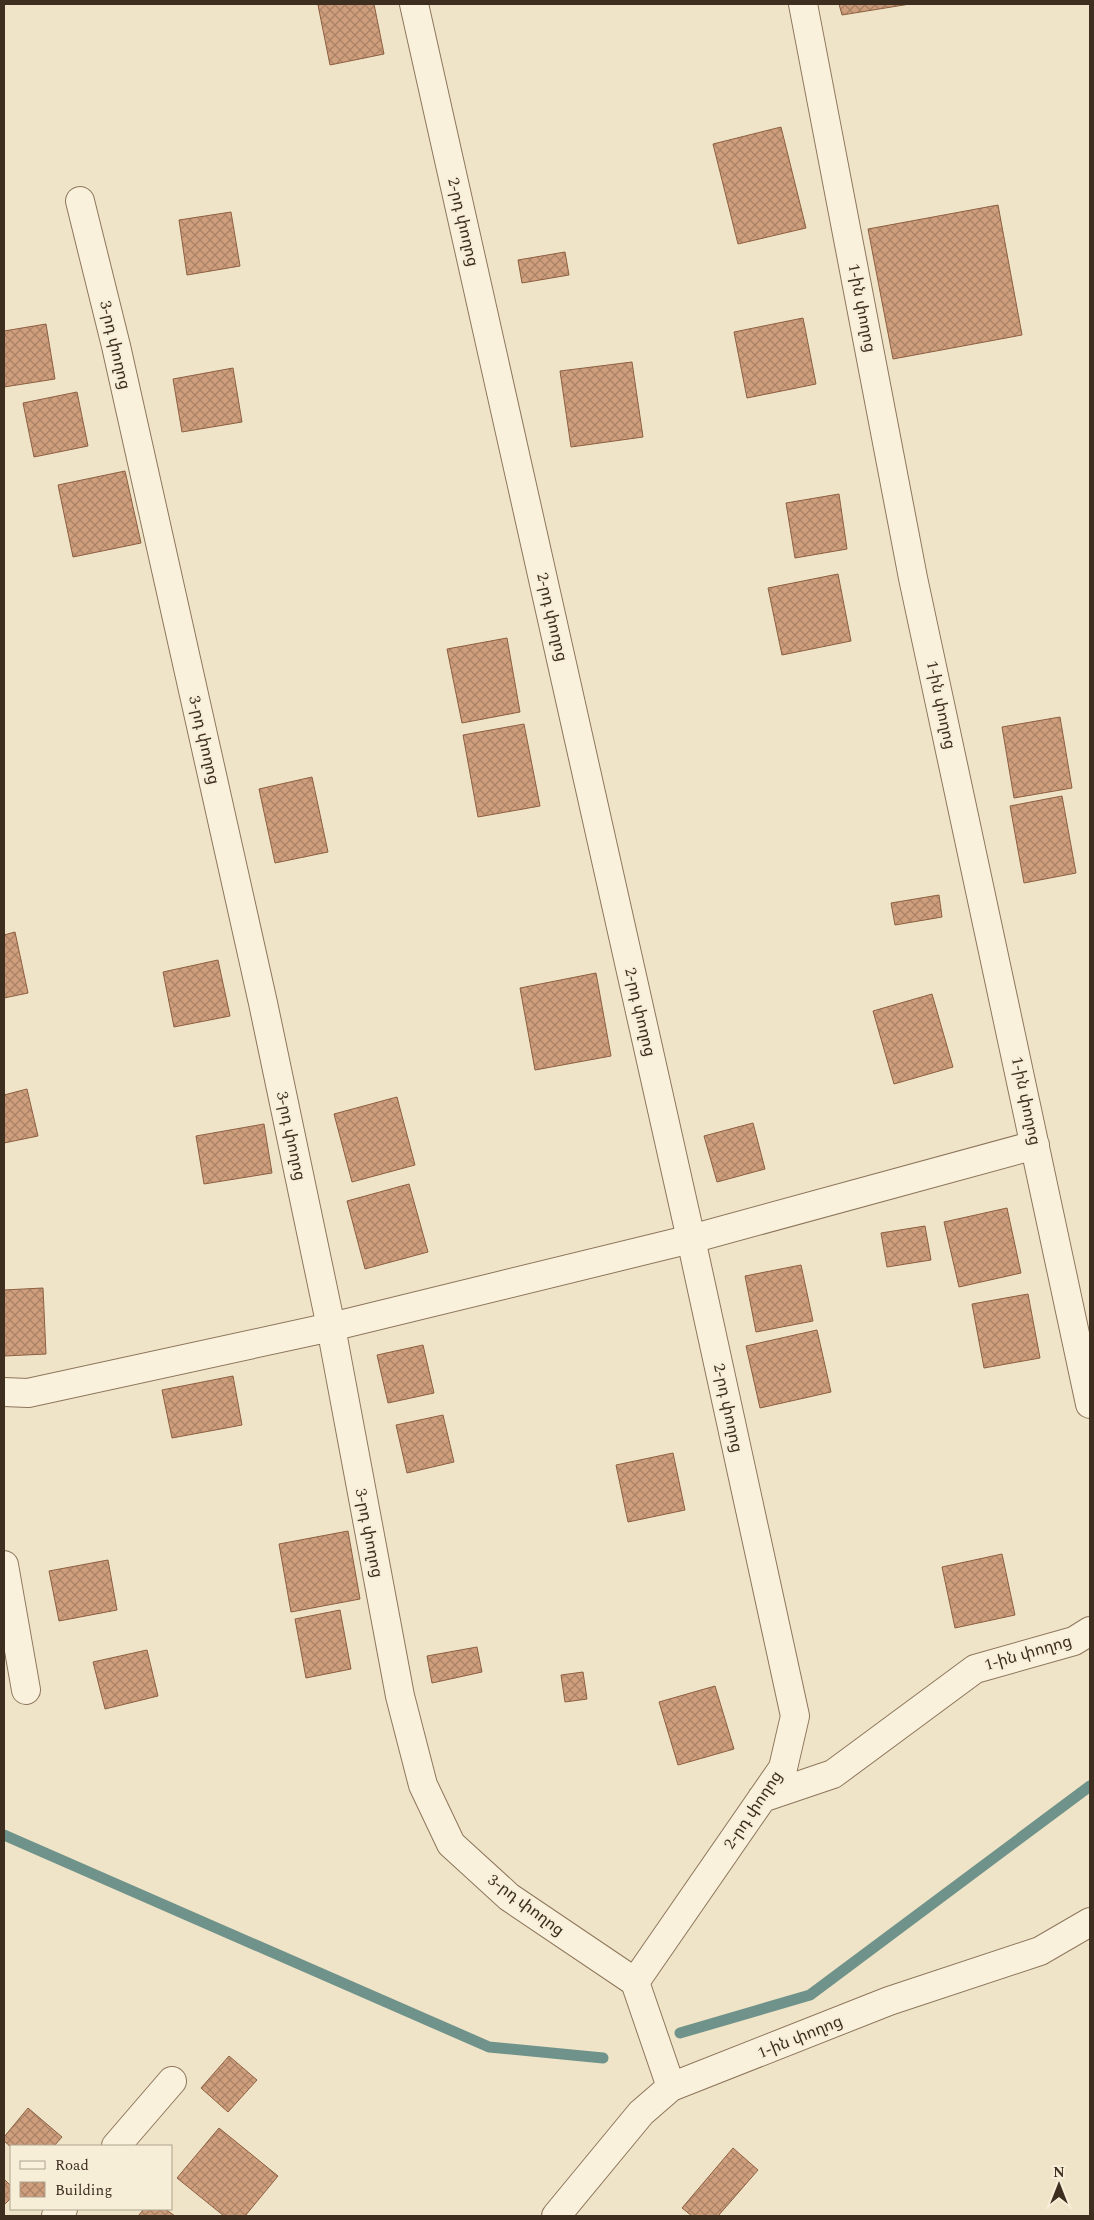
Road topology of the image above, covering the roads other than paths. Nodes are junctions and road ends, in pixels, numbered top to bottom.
1 (414, 4) edge
2 (803, 4) edge
3 (80, 201) dead end
4 (1035, 1145) junction
5 (691, 1239) junction
6 (331, 1327) junction
7 (4, 1392) edge
8 (1090, 1404) edge
9 (4, 1565) edge
10 (1090, 1631) edge
11 (26, 1690) dead end
12 (762, 1798) junction
13 (1090, 1922) edge
14 (635, 1982) junction
15 (172, 2081) dead end
16 (671, 2087) junction
17 (117, 2145) edge
18 (556, 2216) edge

1 - 5 street, 2-րդ փողոց
2 - 4 street, 1-ին փողոց
3 - 6 street, 3-րդ փողոց
4 - 5 street
4 - 8 street, 1-ին փողոց
5 - 6 street
5 - 12 street, 2-րդ փողոց
6 - 7 street
6 - 14 street, 3-րդ փողոց
9 - 11 street
10 - 12 street, 1-ին փողոց
12 - 14 street, 2-րդ փողոց
13 - 16 street, 1-ին փողոց
14 - 16 street
15 - 17 street
16 - 18 street, 1-ին փողոց

